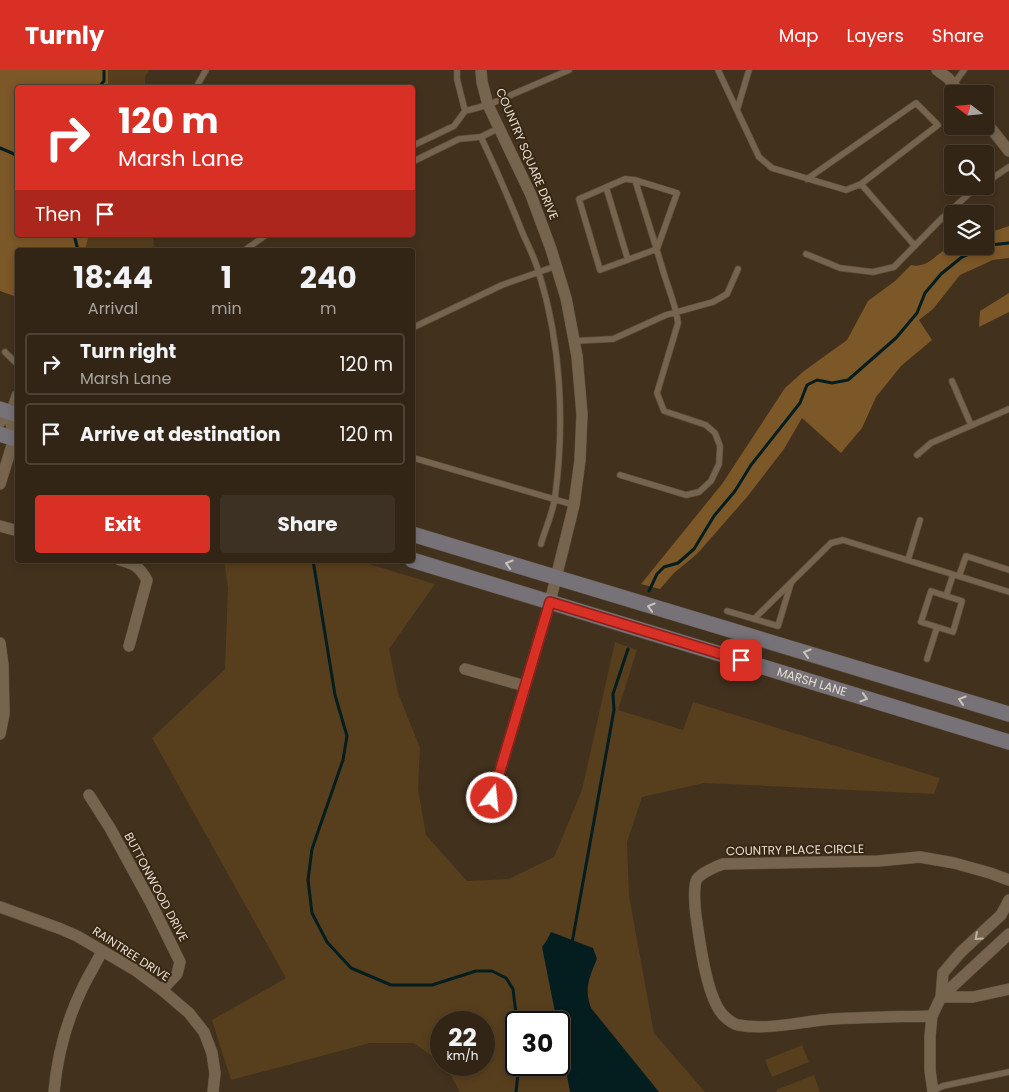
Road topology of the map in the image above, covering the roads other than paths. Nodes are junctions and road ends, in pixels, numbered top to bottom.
1 (206, 70) edge
2 (457, 70) edge
3 (481, 70) edge
4 (568, 70) edge
5 (718, 70) edge
6 (749, 70) edge
7 (937, 70) edge
8 (964, 70) edge
9 (559, 72) edge
10 (198, 85) edge
11 (954, 85) edge
12 (958, 85) edge
13 (488, 105) junction
14 (737, 110) junction
15 (465, 111) junction
16 (499, 128) junction
17 (994, 133) edge
18 (482, 137) junction
19 (415, 145) edge
20 (1009, 151) edge
21 (415, 161) edge
22 (1009, 167) edge
23 (994, 177) edge
24 (807, 179) junction
25 (635, 180) junction
26 (861, 184) junction
27 (606, 187) junction
28 (969, 195) edge
29 (263, 237) edge
30 (915, 246) junction
31 (248, 248) edge
32 (656, 249) junction
33 (806, 254) dead end
34 (628, 260) junction
35 (556, 266) junction
36 (738, 269) dead end
37 (539, 272) junction
38 (677, 312) junction
39 (415, 327) edge
40 (574, 341) junction
41 (5, 352) dead end
42 (15, 362) edge
43 (952, 381) dead end
44 (15, 394) edge
45 (1009, 409) edge
46 (7, 414) edge
47 (971, 425) junction
48 (10, 437) edge
49 (917, 455) dead end
50 (415, 458) edge
51 (620, 475) dead end
52 (0, 484) edge
53 (555, 499) junction
54 (574, 505) junction
55 (920, 520) dead end
56 (0, 526) edge
57 (15, 530) edge
58 (415, 535) edge
59 (540, 544) dead end
60 (908, 560) junction
61 (415, 561) edge
62 (130, 563) edge
63 (1009, 570) edge
64 (956, 576) junction
65 (556, 578) junction
66 (792, 581) junction
67 (1009, 592) edge
68 (946, 596) junction
69 (550, 602) junction
70 (727, 611) dead end
71 (754, 619) junction
72 (937, 626) junction
73 (0, 643) edge
74 (129, 646) dead end
75 (927, 659) dead end
76 (465, 669) dead end
77 (524, 686) junction
78 (1009, 714) edge
79 (0, 734) edge
80 (1009, 742) edge
81 (89, 796) dead end
82 (492, 798) dead end
83 (1009, 880) edge
84 (1009, 900) edge
85 (0, 907) edge
86 (1009, 934) edge
87 (102, 951) junction
88 (1009, 989) edge
89 (162, 990) junction
90 (941, 997) junction
91 (932, 1016) junction
92 (1009, 1072) edge
93 (54, 1092) edge
94 (213, 1092) edge
95 (932, 1092) edge

1 - 10 lane
2 - 15 lane
3 - 13 street, COUNTRY SQUARE DRIVE
4 - 9 lane
5 - 14 lane
6 - 14 lane
7 - 11 street
8 - 12 lane
9 - 13 lane
13 - 15 lane
13 - 16 street, COUNTRY SQUARE DRIVE
14 - 24 lane
15 - 19 lane
16 - 18 lane
16 - 35 street, COUNTRY SQUARE DRIVE
17 - 20 street
18 - 21 lane
18 - 37 lane
22 - 23 lane
24 - 26 lane
24 - 26 lane
25 - 27 lane
25 - 32 lane
25 - 32 lane
26 - 30 lane
27 - 34 lane
27 - 34 lane
28 - 30 lane
29 - 31 lane
30 - 33 lane
32 - 34 lane
32 - 38 lane
35 - 37 lane
35 - 40 street, COUNTRY SQUARE DRIVE
36 - 38 lane
37 - 39 lane
37 - 53 lane
38 - 40 lane
38 - 51 lane
40 - 54 street, COUNTRY SQUARE DRIVE
41 - 42 lane
43 - 47 lane
44 - 46 lane
45 - 47 lane
46 - 48 street
47 - 49 lane
48 - 52 street
50 - 53 lane
53 - 54 lane
53 - 59 lane
54 - 65 street, COUNTRY SQUARE DRIVE
55 - 60 lane
56 - 57 street
65 -> 58 main road, MARSH LANE
60 - 64 lane
60 - 66 lane
61 - 69 main road, MARSH LANE
62 - 74 street
63 - 64 lane
64 - 67 lane
64 - 68 lane
65 - 69 street, COUNTRY SQUARE DRIVE
78 -> 65 main road, MARSH LANE
66 - 71 lane
66 - 71 lane
68 - 72 lane
68 - 72 lane
69 - 77 street, COUNTRY SQUARE DRIVE
69 -> 80 main road, MARSH LANE
70 - 71 lane
72 - 75 lane
73 - 79 street
76 - 77 street
77 - 82 street, COUNTRY SQUARE DRIVE
81 - 89 street, BUTTONWOOD DRIVE
83 - 91 street, COUNTRY PLACE CIRCLE
84 -> 90 street
85 - 87 street, RAINTREE DRIVE
86 - 90 street
87 - 89 street, RAINTREE DRIVE
87 - 93 street
88 - 90 street
89 - 94 street, RAINTREE DRIVE
90 - 91 street
91 - 95 street
92 - 95 lane

